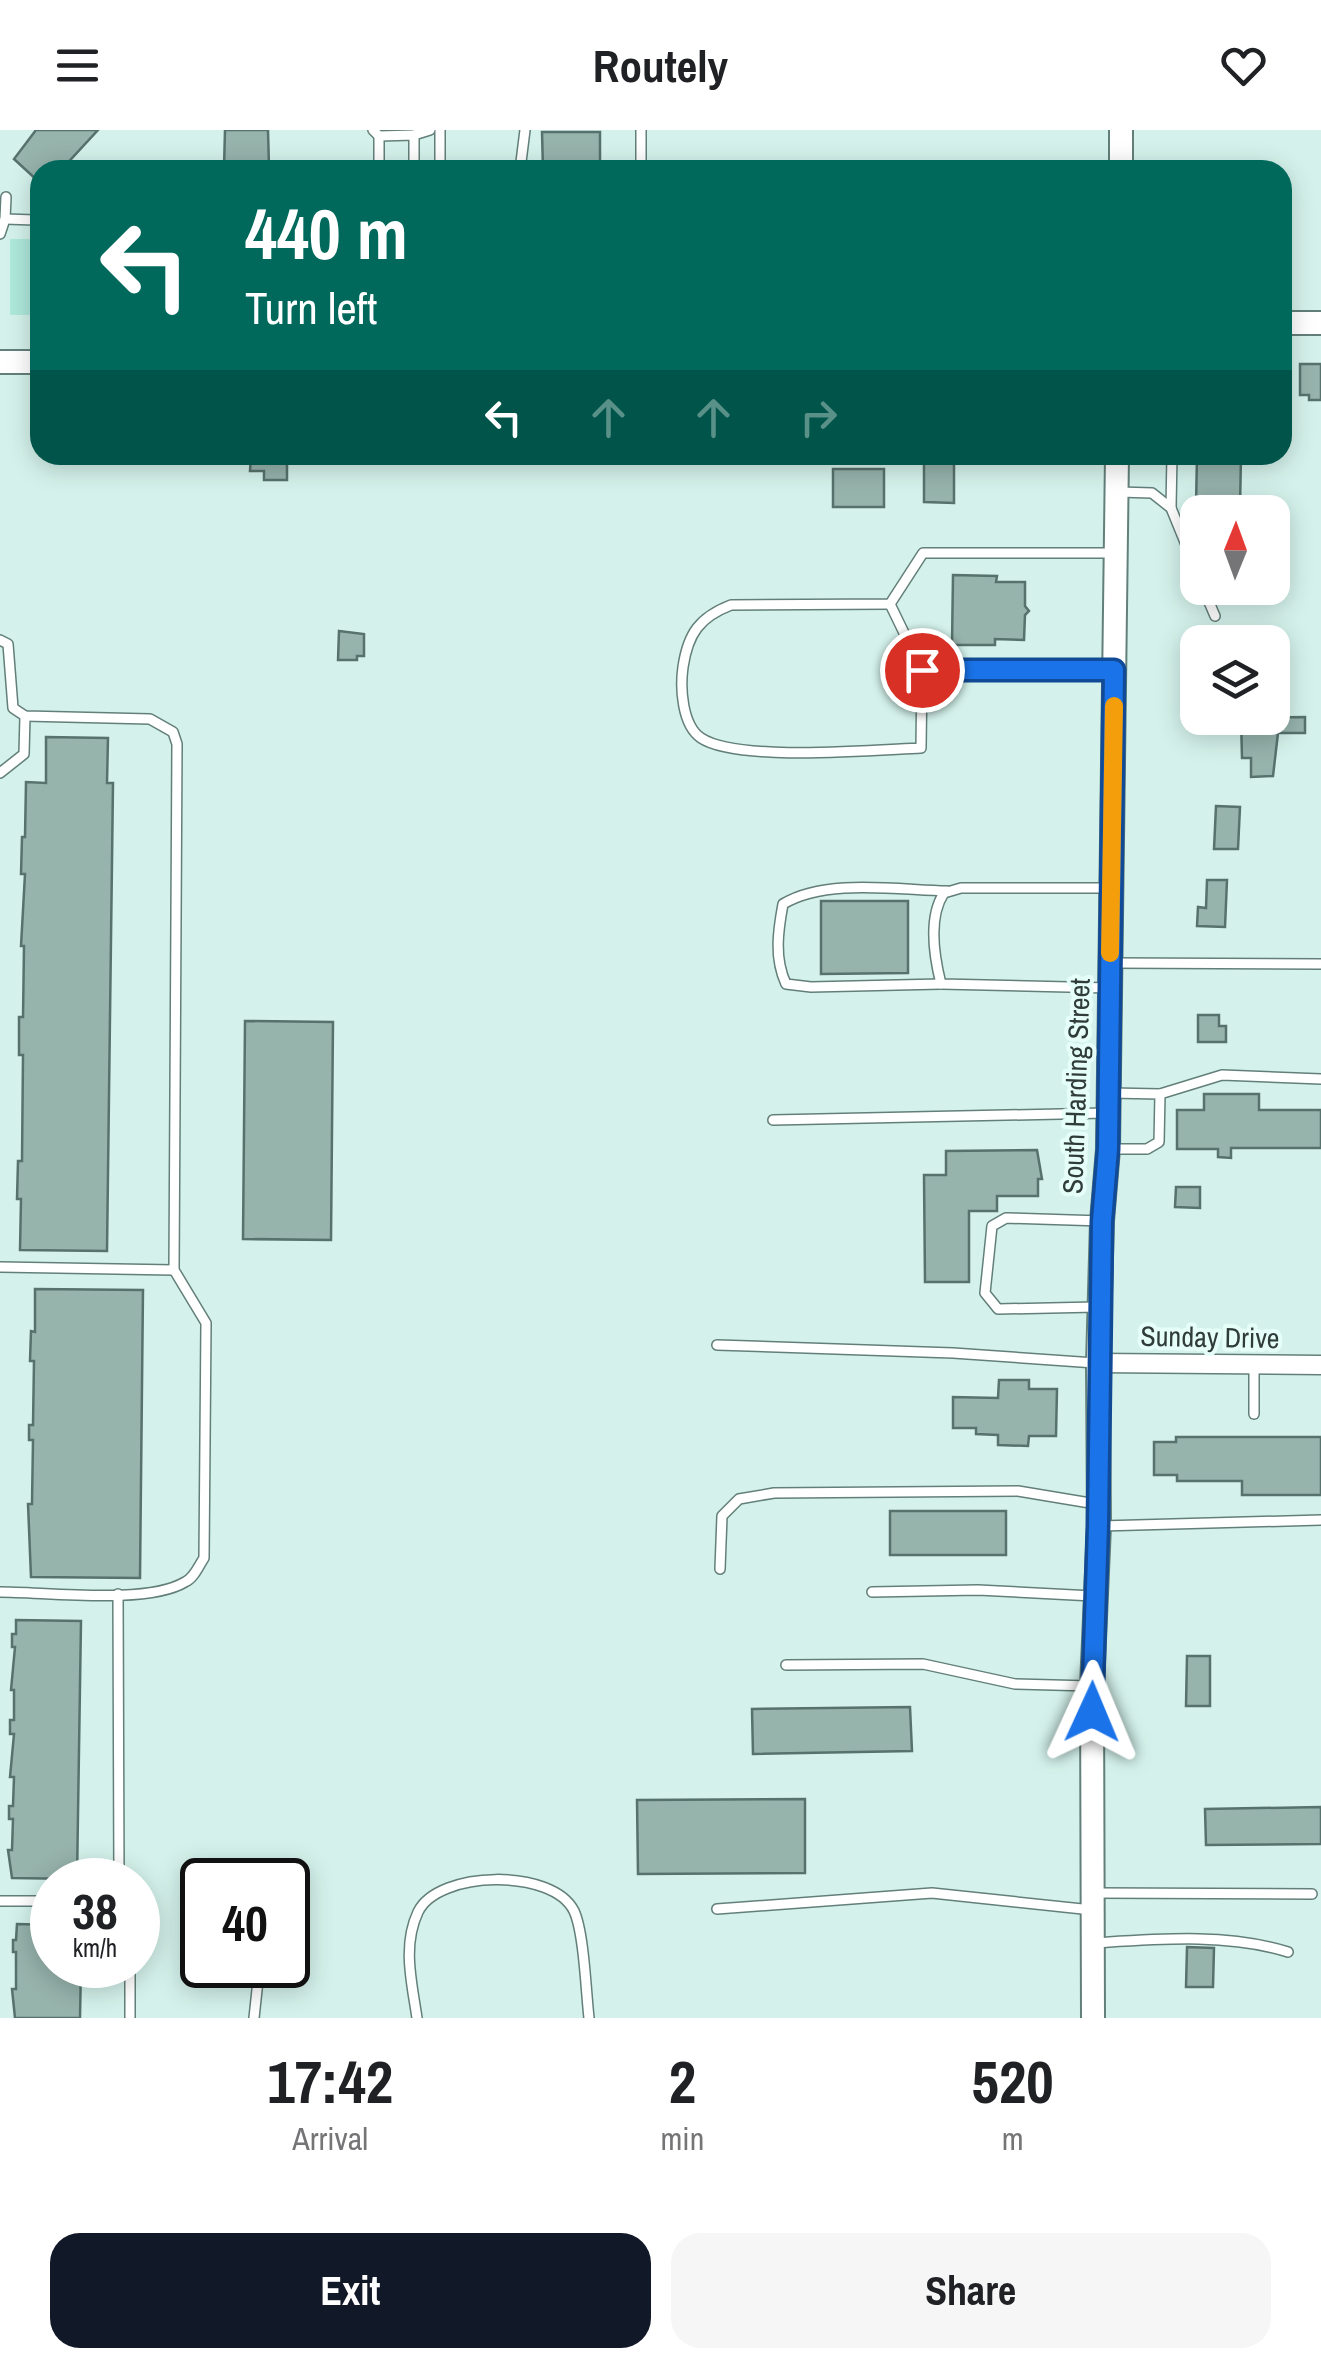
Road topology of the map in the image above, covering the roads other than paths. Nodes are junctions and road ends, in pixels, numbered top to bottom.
1 (430, 130) edge
2 (440, 130) edge
3 (525, 130) edge
4 (641, 130) edge
5 (1121, 130) edge
6 (376, 133) edge
7 (414, 135) junction
8 (378, 160) edge
9 (414, 160) edge
10 (440, 160) edge
11 (521, 160) edge
12 (641, 160) edge
13 (1120, 160) edge
14 (6, 197) dead end
15 (5, 219) junction
16 (30, 220) edge
17 (0, 234) edge
18 (1292, 323) edge
19 (1321, 323) edge
20 (0, 362) edge
21 (30, 362) edge
22 (1117, 465) edge
23 (1172, 465) edge
24 (1117, 492) junction
25 (1171, 508) junction
26 (1180, 530) edge
27 (1116, 553) junction
28 (890, 604) junction
29 (1210, 605) edge
30 (1215, 616) dead end
31 (0, 640) edge
32 (922, 670) junction
33 (1114, 670) junction
34 (24, 716) junction
35 (0, 773) edge
36 (1111, 888) junction
37 (950, 891) junction
38 (1110, 963) junction
39 (1321, 964) edge
40 (941, 984) junction
41 (1110, 988) junction
42 (1321, 1078) edge
43 (1160, 1094) junction
44 (1108, 1103) junction
45 (772, 1120) dead end
46 (1108, 1149) junction
47 (1102, 1221) junction
48 (0, 1267) edge
49 (174, 1270) junction
50 (1099, 1307) junction
51 (717, 1345) dead end
52 (1098, 1363) junction
53 (1321, 1365) edge
54 (1254, 1366) junction
55 (1254, 1414) dead end
56 (1099, 1515) junction
57 (1321, 1520) edge
58 (720, 1569) dead end
59 (0, 1592) edge
60 (872, 1592) dead end
61 (118, 1594) junction
62 (1096, 1596) junction
63 (786, 1665) dead end
64 (1092, 1686) junction
65 (119, 1858) edge
66 (1312, 1894) dead end
67 (0, 1900) edge
68 (30, 1901) edge
69 (1093, 1901) junction
70 (717, 1909) dead end
71 (1093, 1943) junction
72 (1288, 1952) dead end
73 (130, 1988) edge
74 (257, 1988) edge
75 (130, 2018) edge
76 (254, 2018) edge
77 (418, 2018) edge
78 (588, 2018) edge
79 (1093, 2018) edge

1 - 7 lane
2 - 10 lane
3 - 11 lane
4 - 12 lane
5 - 13 street
6 - 7 lane
6 - 8 lane
7 - 9 lane
14 - 15 lane
15 - 16 lane
15 - 17 lane
18 - 19 street
20 - 21 street
22 - 24 street, South Harding Street
23 - 25 lane
24 - 25 lane
24 - 27 street, South Harding Street
25 - 26 lane
27 - 28 lane
27 - 33 street, South Harding Street
28 - 32 lane
28 - 32 lane
29 - 30 lane
31 - 34 lane
32 - 33 lane
33 - 36 street, South Harding Street
34 - 35 lane
34 - 49 lane
36 - 37 lane
36 - 38 street, South Harding Street
37 - 40 lane
37 - 40 lane
38 - 39 lane
38 - 41 street, South Harding Street
40 - 41 lane
41 - 44 street, South Harding Street
42 - 43 lane
43 - 44 lane
43 - 46 lane
44 - 45 lane
44 - 46 street, South Harding Street
46 - 47 street, South Harding Street
47 - 50 street, South Harding Street
47 - 50 lane
48 - 49 lane
49 - 61 lane
50 - 52 street, South Harding Street
51 - 52 lane
52 - 54 street, Sunday Drive
52 - 56 street, South Harding Street
53 - 54 street, Sunday Drive
54 - 55 lane
56 - 57 lane
56 - 58 lane
56 - 62 street, South Harding Street
59 - 61 lane
60 - 62 lane
61 - 65 lane
62 - 64 street, South Harding Street
63 - 64 lane
64 - 69 street, South Harding Street
66 - 69 lane
67 - 68 lane
69 - 70 lane
69 - 71 street, South Harding Street
71 - 72 lane
71 - 79 street, South Harding Street
73 - 75 lane
74 - 76 lane
77 - 78 lane

